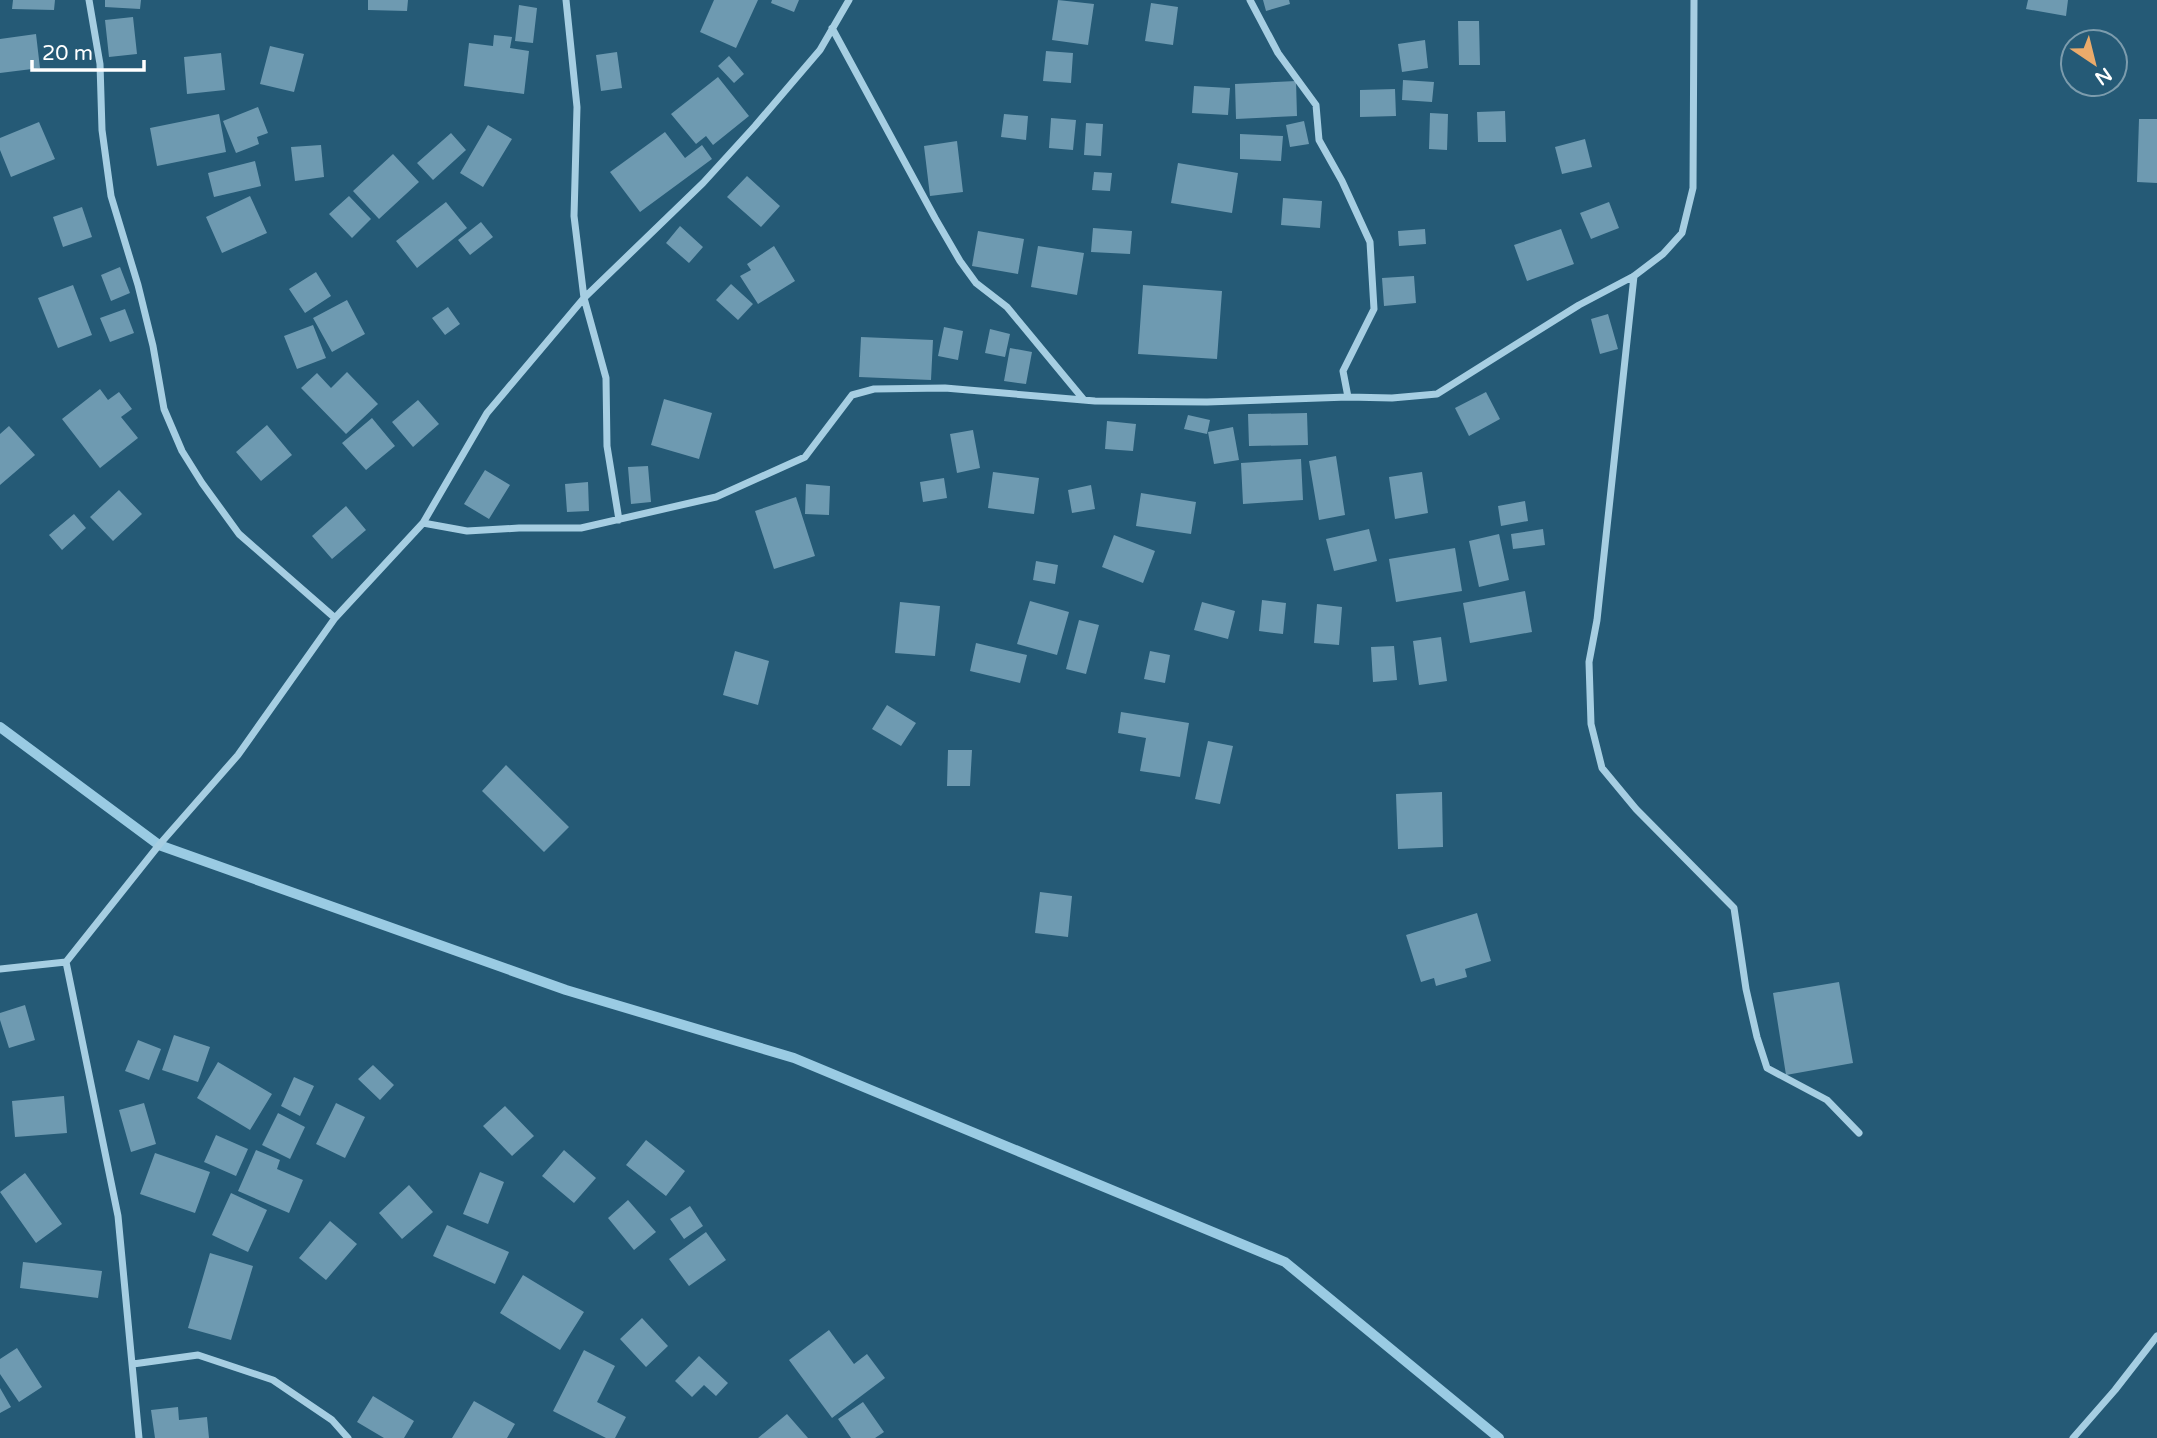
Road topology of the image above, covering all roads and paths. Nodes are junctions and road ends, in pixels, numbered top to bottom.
1 (89, 0) edge
2 (566, 0) edge
3 (849, 0) edge
4 (1250, 0) edge
5 (1694, 0) edge
6 (832, 28) junction
7 (1634, 276) junction
8 (584, 298) junction
9 (1348, 397) junction
10 (1084, 400) junction
11 (619, 520) junction
12 (423, 523) junction
13 (335, 618) junction
14 (66, 962) junction
15 (0, 969) edge
16 (1858, 1133) dead end
17 (2157, 1336) edge
18 (133, 1364) junction
19 (139, 1438) edge
20 (348, 1438) edge
21 (2073, 1438) edge

1 - 13 street
2 - 8 street
3 - 6 street
4 - 9 street
5 - 7 street
6 - 8 street
6 - 10 street
7 - 9 street
7 - 16 street
8 - 11 street
8 - 12 street
9 - 10 street
10 - 11 street
11 - 12 street
12 - 13 street
13 - 14 street
14 - 15 street
14 - 18 street
17 - 21 street
18 - 19 street
18 - 20 street

